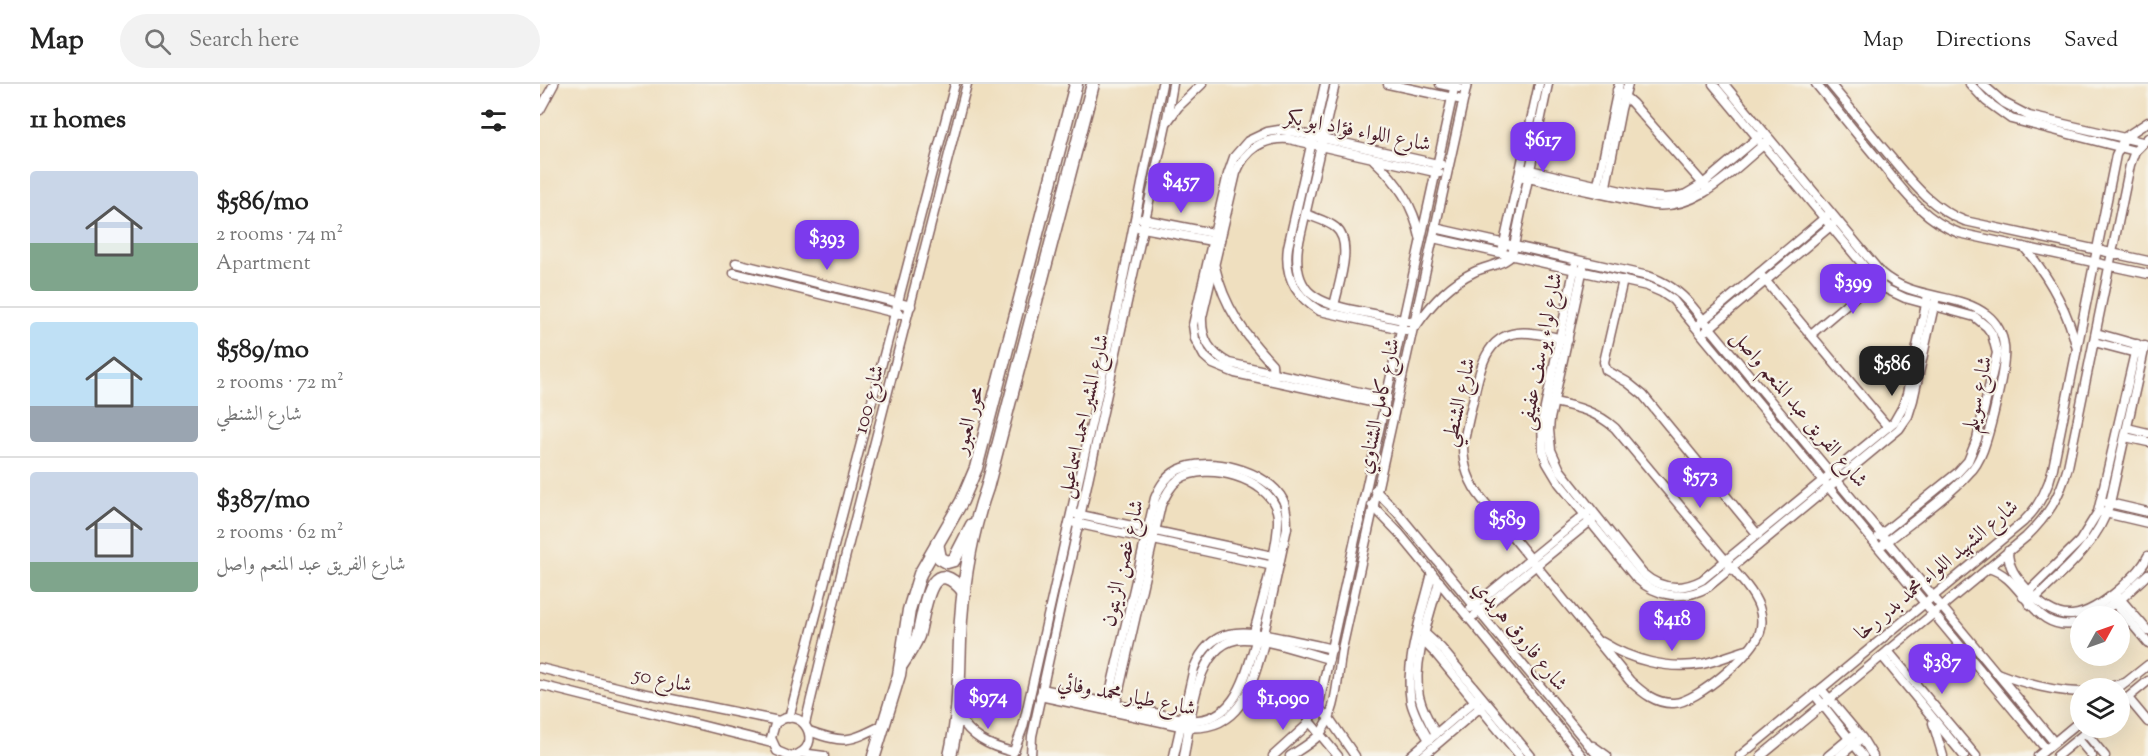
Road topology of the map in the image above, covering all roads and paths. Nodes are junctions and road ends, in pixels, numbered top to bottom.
1 (554, 84) edge
2 (955, 84) edge
3 (967, 84) edge
4 (1076, 84) edge
5 (1093, 84) edge
6 (1162, 84) edge
7 (1173, 84) edge
8 (1203, 84) edge
9 (1325, 84) edge
10 (1335, 84) edge
11 (1388, 84) edge
12 (1440, 84) edge
13 (1539, 84) edge
14 (1548, 84) edge
15 (1628, 84) edge
16 (1713, 84) edge
17 (1724, 84) edge
18 (1816, 84) edge
19 (1830, 84) edge
20 (1970, 84) edge
21 (1982, 84) edge
22 (1455, 86) edge
23 (1466, 87) edge
24 (1620, 89) edge
25 (1452, 98) junction
26 (1463, 100) junction
27 (540, 110) edge
28 (2148, 122) edge
29 (1167, 124) junction
30 (2125, 137) junction
31 (1764, 139) junction
32 (2145, 140) edge
33 (1318, 141) junction
34 (2119, 147) junction
35 (2135, 151) junction
36 (1371, 158) junction
37 (1437, 168) junction
38 (1448, 171) junction
39 (1520, 172) junction
40 (1529, 174) junction
41 (1706, 187) junction
42 (1601, 190) junction
43 (1306, 214) junction
44 (1827, 216) junction
45 (1140, 223) junction
46 (1834, 223) junction
47 (1435, 228) junction
48 (1216, 238) junction
49 (1433, 238) junction
50 (1421, 241) junction
51 (1504, 243) junction
52 (1515, 246) junction
53 (2023, 247) junction
54 (2098, 251) junction
55 (1502, 253) junction
56 (2112, 254) junction
57 (1512, 255) junction
58 (1580, 261) junction
59 (2148, 261) edge
60 (736, 263) dead end
61 (2096, 263) junction
62 (1214, 264) junction
63 (2110, 266) junction
64 (1578, 270) junction
65 (734, 273) dead end
66 (1759, 273) junction
67 (2148, 274) edge
68 (1623, 280) junction
69 (1889, 280) junction
70 (1765, 281) junction
71 (1878, 283) junction
72 (843, 289) junction
73 (840, 298) junction
74 (1931, 300) junction
75 (899, 303) junction
76 (911, 306) junction
77 (1334, 306) junction
78 (896, 313) junction
79 (909, 315) junction
80 (1704, 320) junction
81 (1403, 325) junction
82 (1696, 326) junction
83 (1414, 327) junction
84 (1710, 327) junction
85 (1702, 334) junction
86 (1810, 335) junction
87 (2095, 338) junction
88 (1564, 339) junction
89 (2143, 350) edge
90 (2078, 353) junction
91 (1273, 377) junction
92 (1386, 401) junction
93 (1554, 402) junction
94 (1888, 428) junction
95 (2126, 432) junction
96 (2148, 433) edge
97 (2148, 442) edge
98 (1834, 478) junction
99 (1826, 484) junction
100 (1368, 485) junction
101 (1377, 492) junction
102 (1364, 500) junction
103 (2106, 502) junction
104 (1374, 507) junction
105 (2148, 512) edge
106 (2102, 513) junction
107 (1590, 515) junction
108 (977, 516) junction
109 (1074, 518) junction
110 (2148, 523) edge
111 (1150, 534) junction
112 (1758, 535) junction
113 (1884, 538) junction
114 (937, 543) junction
115 (1876, 544) junction
116 (2008, 551) junction
117 (2148, 556) edge
118 (1275, 562) junction
119 (1533, 562) junction
120 (1729, 564) junction
121 (1988, 568) junction
122 (1432, 573) junction
123 (2143, 575) edge
124 (1439, 581) junction
125 (964, 592) junction
126 (1933, 596) junction
127 (2028, 598) junction
128 (2115, 598) junction
129 (1925, 603) junction
130 (2107, 606) edge
131 (1941, 607) junction
132 (1476, 609) junction
133 (1934, 613) junction
134 (1467, 616) junction
135 (2070, 624) edge
136 (2148, 631) edge
137 (1421, 634) junction
138 (1260, 637) junction
139 (1595, 638) junction
140 (2148, 643) edge
141 (1750, 648) junction
142 (1885, 653) junction
143 (1330, 654) junction
144 (901, 665) junction
145 (2148, 665) edge
146 (540, 668) edge
147 (1996, 673) junction
148 (2130, 679) edge
149 (2148, 681) edge
150 (540, 685) edge
151 (2070, 691) edge
152 (1818, 692) junction
153 (1041, 693) junction
154 (2130, 696) edge
155 (2130, 700) edge
156 (1480, 702) junction
157 (1826, 702) junction
158 (1317, 707) junction
159 (1111, 708) junction
160 (958, 715) junction
161 (1931, 716) junction
162 (789, 718) junction
163 (1329, 718) junction
164 (779, 721) junction
165 (1309, 721) junction
166 (2148, 722) edge
167 (1186, 723) junction
168 (883, 725) junction
169 (807, 728) junction
170 (2070, 729) edge
171 (1320, 734) junction
172 (1432, 737) junction
173 (1856, 738) junction
174 (2093, 738) edge
175 (2078, 739) joint
176 (1584, 740) junction
177 (2054, 742) junction
178 (772, 743) junction
179 (2046, 749) junction
180 (1012, 753) edge
181 (777, 754) edge
182 (795, 755) edge
183 (824, 756) edge
184 (874, 756) edge
185 (950, 756) edge
186 (1030, 756) edge
187 (1174, 756) edge
188 (1184, 756) edge
189 (1273, 756) edge
190 (1290, 756) edge
191 (1338, 756) edge
192 (1355, 756) edge
193 (1410, 756) edge
194 (1423, 756) edge
195 (1520, 756) edge
196 (1531, 756) edge
197 (1582, 756) edge
198 (1598, 756) edge
199 (1607, 756) edge
200 (1740, 756) edge
201 (1761, 756) edge
202 (1828, 756) edge
203 (1840, 756) edge
204 (1863, 756) edge
205 (1873, 756) edge
206 (1943, 756) edge
207 (1964, 756) edge
208 (1976, 756) edge
209 (2038, 756) edge
210 (2057, 756) edge
211 (2092, 756) edge
212 (2105, 756) edge

1 - 27 street
2 - 75 street, شارع 100
3 - 76 street, شارع 100
4 - 114 highway, محور العبور
5 - 108 highway, محور العبور
6 - 45 street, شارع المشير احمد اسماعيل
7 - 29 street, شارع المشير احمد اسماعيل
8 - 29 street
9 - 33 street
10 - 33 street
11 - 25 street
12 - 22 street
13 - 39 street
14 - 40 street
15 - 24 street
16 - 31 street, شارع سويلم
17 - 31 street, شارع سويلم
18 - 53 street
19 - 54 street
20 - 34 street
21 - 30 street
22 - 23 street
22 - 25 street, شارع كامل الشناوي
23 - 26 street, شارع كامل الشناوي
24 - 41 street
24 - 42 street
25 - 26 street
25 - 37 street, شارع كامل الشناوي
26 - 38 street, شارع كامل الشناوي
28 - 30 street
29 - 45 street, شارع المشير احمد اسماعيل
30 - 32 street
30 - 34 street, شارع الشهيد اللواء محمد بدر رخا
31 - 41 street
31 - 44 street, شارع سويلم
32 - 35 street
33 - 36 street, شارع اللواء فؤاد ابو بكر
33 - 37 street, شارع اللواء فؤاد ابو بكر
33 - 43 street
33 - 48 street, شارع اللواء فؤاد ابو بكر
33 - 81 street
34 - 35 street
34 - 54 street, شارع الشهيد اللواء محمد بدر رخا
35 - 56 street, شارع الشهيد اللواء محمد بدر رخا
36 - 37 street, شارع اللواء فؤاد ابو بكر
36 - 50 street
37 - 38 street, شارع اللواء فؤاد ابو بكر
37 - 50 street, شارع كامل الشناوي
38 - 47 street, شارع كامل الشناوي
39 - 40 street
39 - 51 street
40 - 42 street
40 - 52 street
41 - 42 street
43 - 77 street
43 - 77 street
44 - 46 street, شارع سويلم
44 - 66 street
45 - 48 street
45 - 109 street, شارع المشير احمد اسماعيل
46 - 69 street, شارع سويلم
46 - 70 street
46 - 71 street, شارع سويلم
47 - 49 street, شارع كامل الشناوي
47 - 51 street, شارع الفريق عبد المنعم واصل
48 - 62 street, شارع اللواء فؤاد ابو بكر
48 - 91 street, شارع اللواء فؤاد ابو بكر
49 - 55 street, شارع الفريق عبد المنعم واصل
49 - 83 street, شارع كامل الشناوي
50 - 81 street, شارع كامل الشناوي
51 - 52 street, شارع الفريق عبد المنعم واصل
51 - 55 street
52 - 57 street
52 - 58 street, شارع الفريق عبد المنعم واصل
53 - 61 street
53 - 90 street
54 - 56 street
54 - 61 street, شارع الشهيد اللواء محمد بدر رخا
55 - 57 street, شارع الفريق عبد المنعم واصل
56 - 59 street
56 - 63 street, شارع الشهيد اللواء محمد بدر رخا
57 - 64 street, شارع الفريق عبد المنعم واصل
57 - 83 street
58 - 64 street, شارع لواء يوسف عفيفى
58 - 80 street, شارع الفريق عبد المنعم واصل
60 - 72 street
61 - 63 street
61 - 90 street, شارع الشهيد اللواء محمد بدر رخا
62 - 91 street
62 - 91 street, شارع اللواء فؤاد ابو بكر
63 - 67 street
63 - 87 street, شارع الشهيد اللواء محمد بدر رخا
64 - 68 street, شارع الفريق عبد المنعم واصل
64 - 88 street, شارع لواء يوسف عفيفى
65 - 73 street
66 - 70 street
66 - 80 street
68 - 82 street, شارع الفريق عبد المنعم واصل
68 - 112 street
69 - 71 street
69 - 74 street, شارع سويلم
70 - 84 street
70 - 86 street
71 - 74 street, شارع سويلم
71 - 86 street
72 - 73 street
72 - 75 street
73 - 78 street
74 - 94 street
74 - 98 street
74 - 113 street, شارع سويلم
75 - 76 street
75 - 78 street, شارع 100
76 - 79 street, شارع 100
77 - 81 street
78 - 79 street
78 - 162 street, شارع 100
79 - 169 street, شارع 100
80 - 82 street
80 - 84 street, شارع الفريق عبد المنعم واصل
81 - 83 street
81 - 92 street, شارع كامل الشناوي
82 - 85 street, شارع الفريق عبد المنعم واصل
83 - 101 street, شارع كامل الشناوي
84 - 85 street
84 - 98 street, شارع الفريق عبد المنعم واصل
85 - 99 street, شارع الفريق عبد المنعم واصل
86 - 94 street
87 - 89 street
87 - 116 street, شارع الشهيد اللواء محمد بدر رخا
88 - 93 street, شارع لواء يوسف عفيفى
88 - 107 street, شارع لواء يوسف عفيفى
88 - 119 street, شارع الشنطي
89 - 95 street
89 - 103 street
90 - 126 street, شارع الشهيد اللواء محمد بدر رخا
91 - 92 street, شارع اللواء فؤاد ابو بكر
92 - 100 street, شارع كامل الشناوي
93 - 107 street, شارع لواء يوسف عفيفى
93 - 120 street
94 - 98 street
95 - 96 street
95 - 97 street
95 - 103 street
98 - 99 street
98 - 113 street, شارع الفريق عبد المنعم واصل
99 - 112 street, شارع لواء يوسف عفيفى
99 - 115 street, شارع الفريق عبد المنعم واصل
99 - 120 street, شارع لواء يوسف عفيفى
100 - 101 street, شارع فاروق هريدي
100 - 102 street, شارع كامل الشناوي
101 - 104 street, شارع كامل الشناوي
101 - 132 street, شارع فاروق هريدي
102 - 104 street, شارع فاروق هريدي
102 - 143 street, شارع كامل الشناوي
103 - 105 street
103 - 106 street
104 - 122 street, شارع فاروق هريدي
104 - 163 street, شارع كامل الشناوي
106 - 110 street
106 - 127 street
107 - 119 street
107 - 120 street, شارع لواء يوسف عفيفى
108 - 114 highway
108 - 125 highway, محور العبور
109 - 111 street
109 - 153 street, شارع المشير احمد اسماعيل
109 - 180 street, شارع المشير احمد اسماعيل
111 - 118 street
111 - 118 street, شارع غصن الزيتون
111 - 159 street, شارع غصن الزيتون
112 - 120 street, شارع لواء يوسف عفيفى
113 - 115 street, شارع سويلم
113 - 126 street, شارع الفريق عبد المنعم واصل
114 - 144 highway, محور العبور
115 - 129 street, شارع الفريق عبد المنعم واصل
116 - 121 street, شارع الشهيد اللواء محمد بدر رخا
116 - 127 street
117 - 123 street
118 - 138 street, شارع غصن الزيتون
119 - 132 street
119 - 139 street, شارع الشنطي
120 - 141 street
121 - 127 street
121 - 131 street, شارع الشهيد اللواء محمد بدر رخا
122 - 124 street, شارع فاروق هريدي
122 - 137 street
123 - 128 street
124 - 134 street, شارع فاروق هريدي
124 - 137 street
125 - 144 highway
125 - 160 highway, محور العبور
126 - 129 street, شارع الشهيد اللواء محمد بدر رخا
126 - 131 street, شارع الفريق عبد المنعم واصل
127 - 128 street
127 - 135 street
128 - 130 street
128 - 136 street
128 - 140 street
129 - 133 street, شارع الفريق عبد المنعم واصل
129 - 152 street, شارع الشهيد اللواء محمد بدر رخا
131 - 133 street, شارع الشهيد اللواء محمد بدر رخا
131 - 147 street, شارع الفريق عبد المنعم واصل
132 - 134 street
132 - 176 street, شارع فاروق هريدي
133 - 142 street, شارع الشهيد اللواء محمد بدر رخا
133 - 179 street, شارع الفريق عبد المنعم واصل
134 - 197 street, شارع فاروق هريدي
137 - 156 street
137 - 172 street
138 - 143 street
138 - 167 street
138 - 167 street, شارع طيار محمد وفائي
139 - 141 street
139 - 141 street, شارع الشنطي
142 - 157 street, شارع الشهيد اللواء محمد بدر رخا
142 - 161 street
142 - 208 street
143 - 158 street, شارع كامل الشناوي
144 - 168 highway, محور العبور
145 - 148 street
146 - 164 street, شارع 50
147 - 151 street
147 - 177 street, شارع الفريق عبد المنعم واصل
149 - 154 street
150 - 178 street, شارع 50
152 - 157 street
152 - 200 street, شارع الشهيد اللواء محمد بدر رخا
153 - 159 street, شارع طيار محمد وفائي
153 - 186 street, شارع المشير احمد اسماعيل
155 - 166 street
156 - 172 street
156 - 194 street
156 - 195 street
156 - 196 street
157 - 173 street
157 - 201 street, شارع الشهيد اللواء محمد بدر رخا
158 - 163 street
158 - 165 street, شارع كامل الشناوي
159 - 167 street, شارع طيار محمد وفائي
160 - 180 street
160 - 185 highway, محور العبور
161 - 206 street
161 - 207 street
162 - 164 street
162 - 169 street
163 - 171 street, شارع كامل الشناوي
163 - 192 street
164 - 178 street
165 - 171 street
165 - 189 street, شارع كامل الشناوي
167 - 187 street
167 - 188 street
168 - 169 street
168 - 184 highway, محور العبور
169 - 182 street
170 - 177 street
171 - 190 street
171 - 191 street
172 - 193 street
173 - 202 street
173 - 203 street
173 - 204 street
173 - 205 street
174 - 212 street
175 - 210 street
175 - 211 street
176 - 198 street, شارع فاروق هريدي
176 - 199 street
177 - 179 street
178 - 181 street
179 - 209 street
180 - 186 street
181 - 182 street
182 - 183 street

